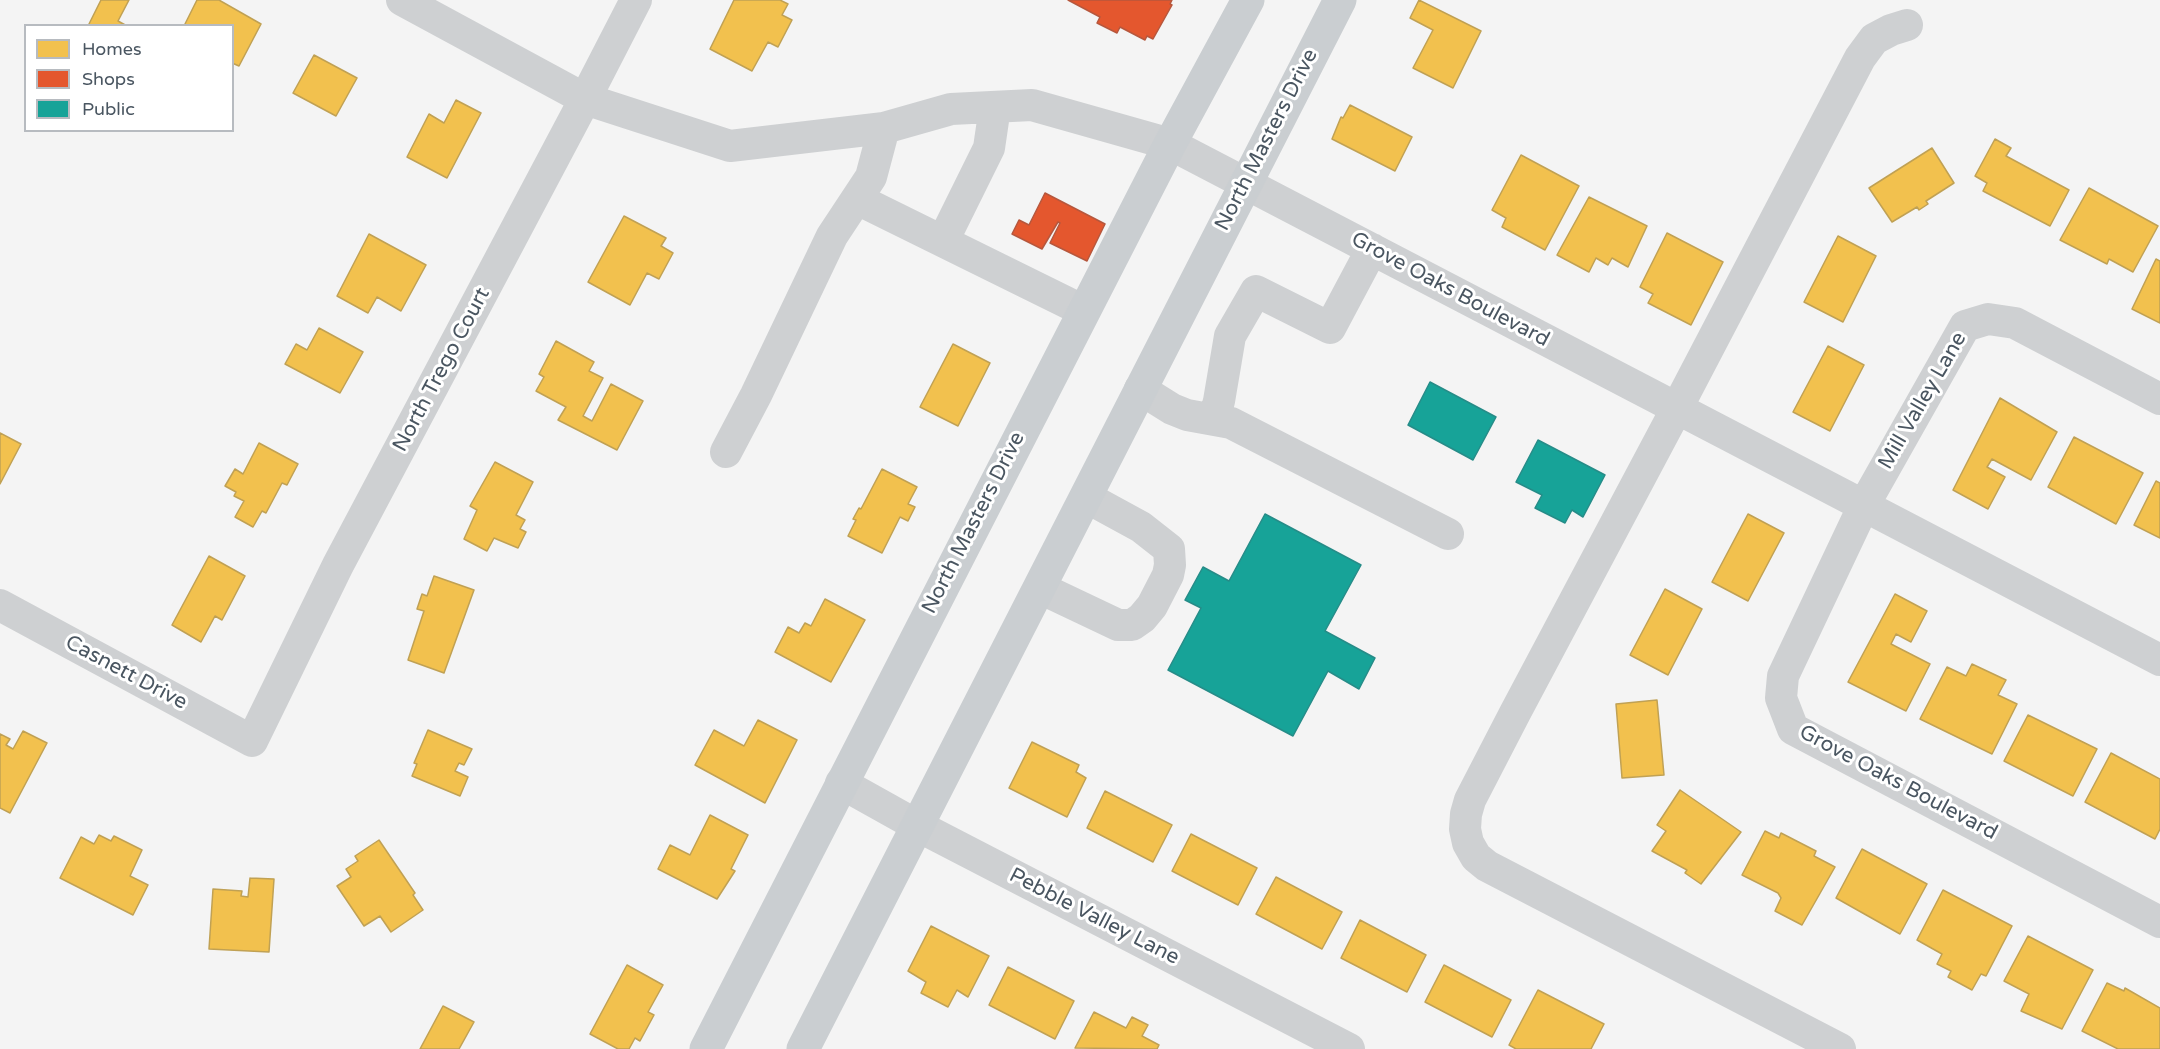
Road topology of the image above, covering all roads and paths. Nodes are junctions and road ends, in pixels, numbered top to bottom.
1 (402, 0) edge
2 (636, 0) edge
3 (1248, 0) edge
4 (1340, 0) edge
5 (1907, 26) dead end
6 (585, 99) junction
7 (995, 107) junction
8 (884, 128) junction
9 (1170, 144) junction
10 (1245, 183) junction
11 (857, 199) junction
12 (943, 241) junction
13 (1372, 249) junction
14 (1084, 311) junction
15 (1140, 389) junction
16 (2160, 399) edge
17 (1677, 408) junction
18 (1214, 419) junction
19 (726, 452) dead end
20 (1086, 497) junction
21 (1864, 505) junction
22 (1448, 534) dead end
23 (1040, 588) junction
24 (0, 605) edge
25 (2160, 660) edge
26 (252, 741) joint
27 (841, 783) junction
28 (918, 826) junction
29 (2160, 922) edge
30 (808, 1047) edge
31 (706, 1049) edge
32 (1349, 1049) edge
33 (1840, 1049) edge

1 - 6 street, Grove Oaks Boulevard
2 - 6 street, North Trego Court
3 - 9 main road, North Masters Drive
4 - 10 main road, North Masters Drive
5 - 17 street
6 - 8 street, Grove Oaks Boulevard
6 - 26 street, North Trego Court
7 - 8 street, Grove Oaks Boulevard
7 - 9 street, Grove Oaks Boulevard
7 - 12 street
8 - 11 street
9 - 10 street, Grove Oaks Boulevard
9 - 14 main road, North Masters Drive
10 - 13 street, Grove Oaks Boulevard
10 - 15 main road, North Masters Drive
11 - 12 street
11 - 19 street
12 - 14 street
13 - 17 street, Grove Oaks Boulevard
13 - 18 street
14 - 27 main road, North Masters Drive
15 - 18 street
15 - 20 main road, North Masters Drive
16 - 21 street, Mill Valley Lane
17 - 21 street, Grove Oaks Boulevard
17 - 33 street
18 - 22 street
20 - 23 main road, North Masters Drive
20 - 23 street
21 - 25 street
21 - 29 street, Grove Oaks Boulevard
23 - 28 main road, North Masters Drive
24 - 26 street, Casnett Drive
27 - 28 street, Pebble Valley Lane
27 - 31 main road, North Masters Drive
28 - 30 main road, North Masters Drive
28 - 32 street, Pebble Valley Lane

